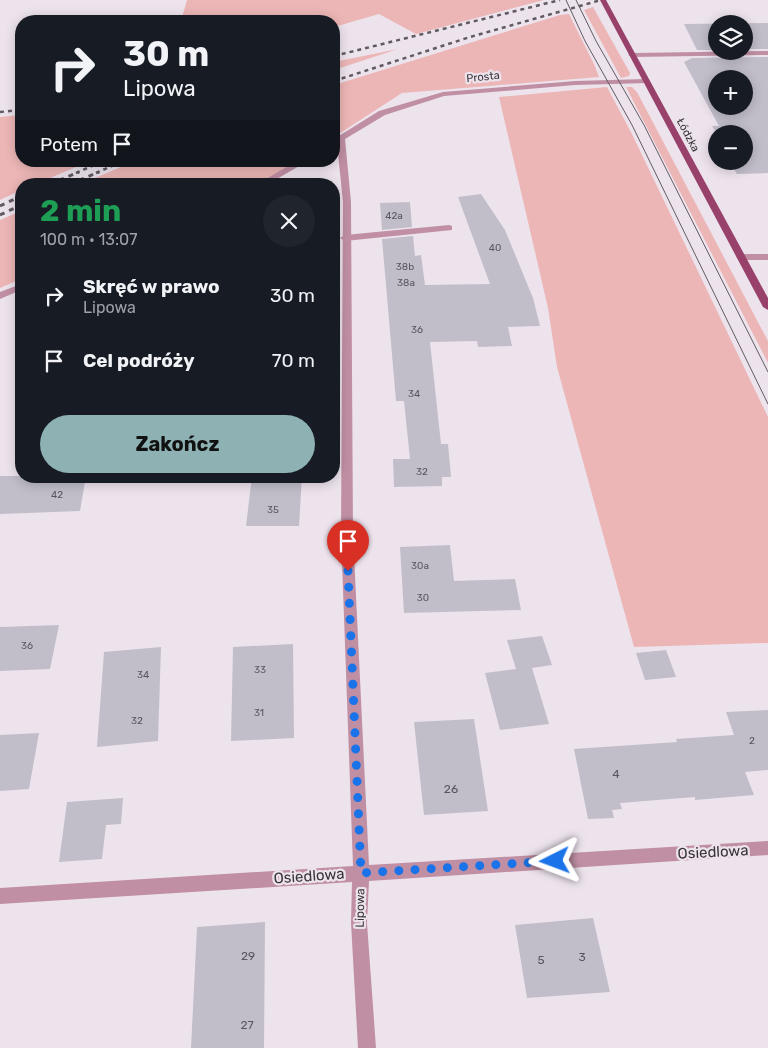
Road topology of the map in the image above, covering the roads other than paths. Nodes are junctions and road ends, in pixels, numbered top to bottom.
1 (603, 0) edge
2 (768, 53) edge
3 (632, 55) junction
4 (646, 81) junction
5 (340, 138) edge
6 (340, 159) edge
7 (293, 167) edge
8 (272, 178) edge
9 (449, 228) dead end
10 (346, 238) junction
11 (768, 256) edge
12 (741, 257) junction
13 (15, 290) edge
14 (0, 296) edge
15 (768, 307) edge
16 (768, 848) edge
17 (361, 873) junction
18 (0, 896) edge
19 (367, 1048) edge

1 - 3 main road, Łódzka
2 - 3 street
3 - 4 main road, Łódzka
4 - 5 street, Prosta
4 - 12 main road, Łódzka
6 - 10 street, Lipowa
7 - 8 street
9 - 10 street
10 - 17 street, Lipowa
11 - 12 street
12 - 15 main road, Łódzka
13 - 14 street
16 - 17 street, Osiedlowa
17 - 18 street, Osiedlowa
17 - 19 street, Lipowa

